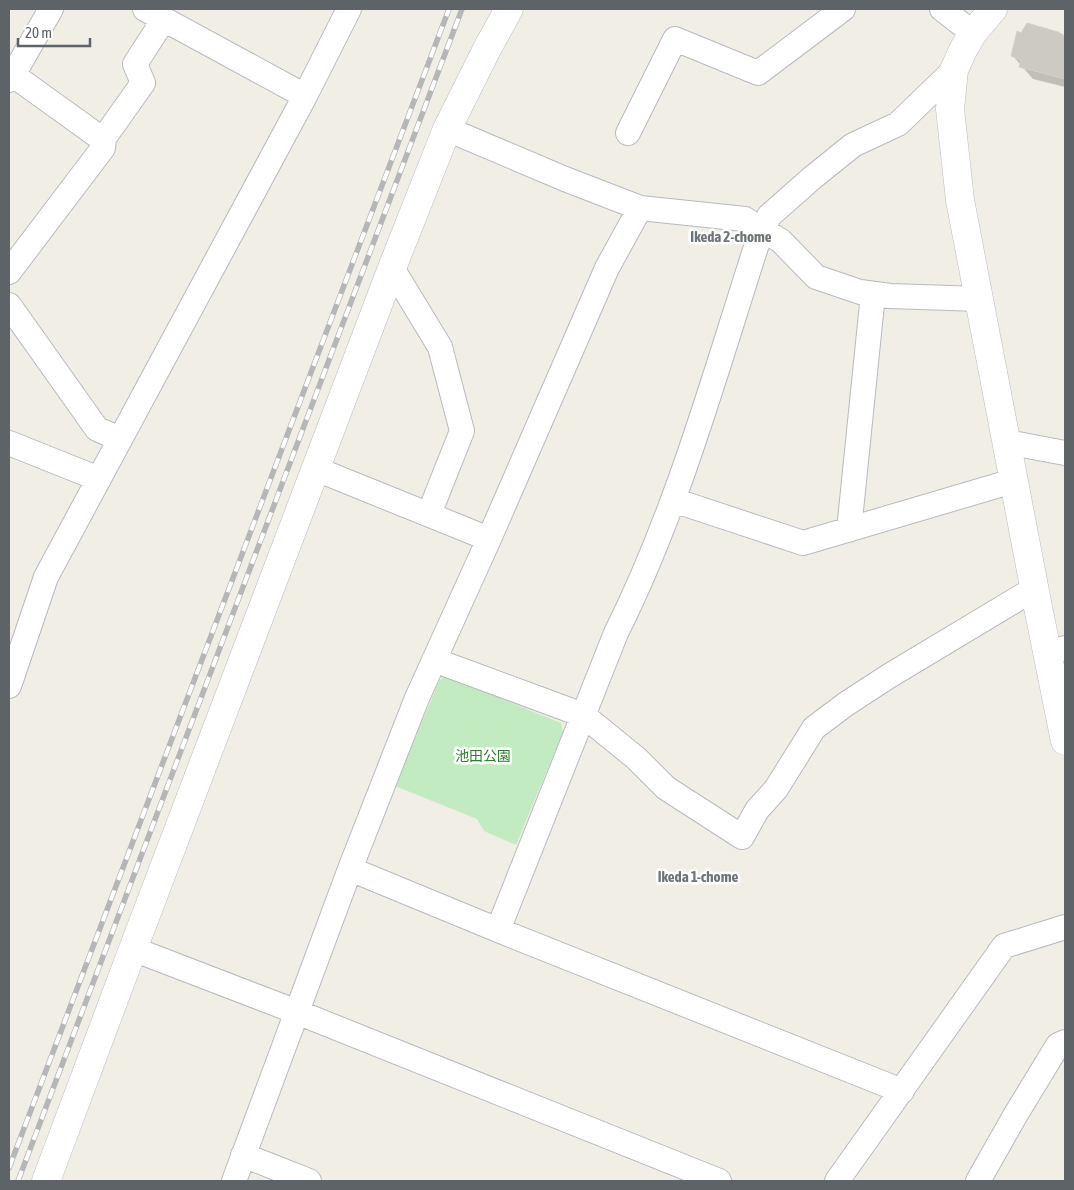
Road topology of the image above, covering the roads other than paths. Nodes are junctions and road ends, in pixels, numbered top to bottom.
1 (51, 9) edge
2 (349, 9) edge
3 (509, 9) edge
4 (843, 9) edge
5 (942, 9) edge
6 (993, 9) edge
7 (164, 15) edge
8 (973, 33) junction
9 (954, 70) junction
10 (11, 78) edge
11 (304, 96) junction
12 (447, 128) junction
13 (628, 133) dead end
14 (104, 138) junction
15 (640, 208) junction
16 (763, 230) junction
17 (392, 268) junction
18 (9, 272) edge
19 (873, 294) junction
20 (980, 299) junction
21 (9, 305) edge
22 (120, 439) junction
23 (1007, 442) junction
24 (9, 443) edge
25 (1065, 453) edge
26 (316, 468) junction
27 (99, 479) junction
28 (1013, 481) junction
29 (673, 500) junction
30 (429, 514) junction
31 (849, 530) junction
32 (489, 539) junction
33 (1034, 589) junction
34 (1056, 651) edge
35 (434, 660) junction
36 (9, 686) edge
37 (1062, 714) edge
38 (583, 715) junction
39 (1065, 741) edge
40 (350, 869) junction
41 (1065, 927) edge
42 (498, 930) junction
43 (133, 950) junction
44 (297, 1012) junction
45 (1065, 1042) edge
46 (902, 1091) junction
47 (243, 1155) junction
48 (46, 1181) edge
49 (234, 1181) edge
50 (309, 1181) edge
51 (719, 1181) edge
52 (837, 1181) edge
53 (978, 1181) edge

1 - 10 street
2 - 11 street
3 - 12 street
4 - 13 street
5 - 8 street
6 - 8 street
7 - 11 street
7 - 14 street
8 - 9 street
9 - 16 street
9 - 20 street
10 - 14 street
11 - 22 street
12 - 15 street
12 - 17 street
14 - 18 street
15 - 16 street
15 - 32 street
16 - 19 street
16 - 29 street
17 - 26 street
17 - 30 street
19 - 20 street
19 - 31 street
20 - 23 street
21 - 22 street
22 - 27 street
23 - 25 street
23 - 28 street
24 - 27 street
26 - 30 street
26 - 43 street
27 - 36 street
28 - 31 street
28 - 33 street
29 - 31 street
29 - 38 street
30 - 32 street
32 - 35 street
33 - 34 street
33 - 38 street
34 - 37 street
35 - 38 street
35 - 40 street
37 - 39 street
38 - 42 street
40 - 42 street
40 - 44 street
41 - 46 street
42 - 46 street
43 - 44 street
43 - 48 street
44 - 47 street
44 - 51 street
45 - 53 street
46 - 52 street
47 - 49 street
47 - 50 street

